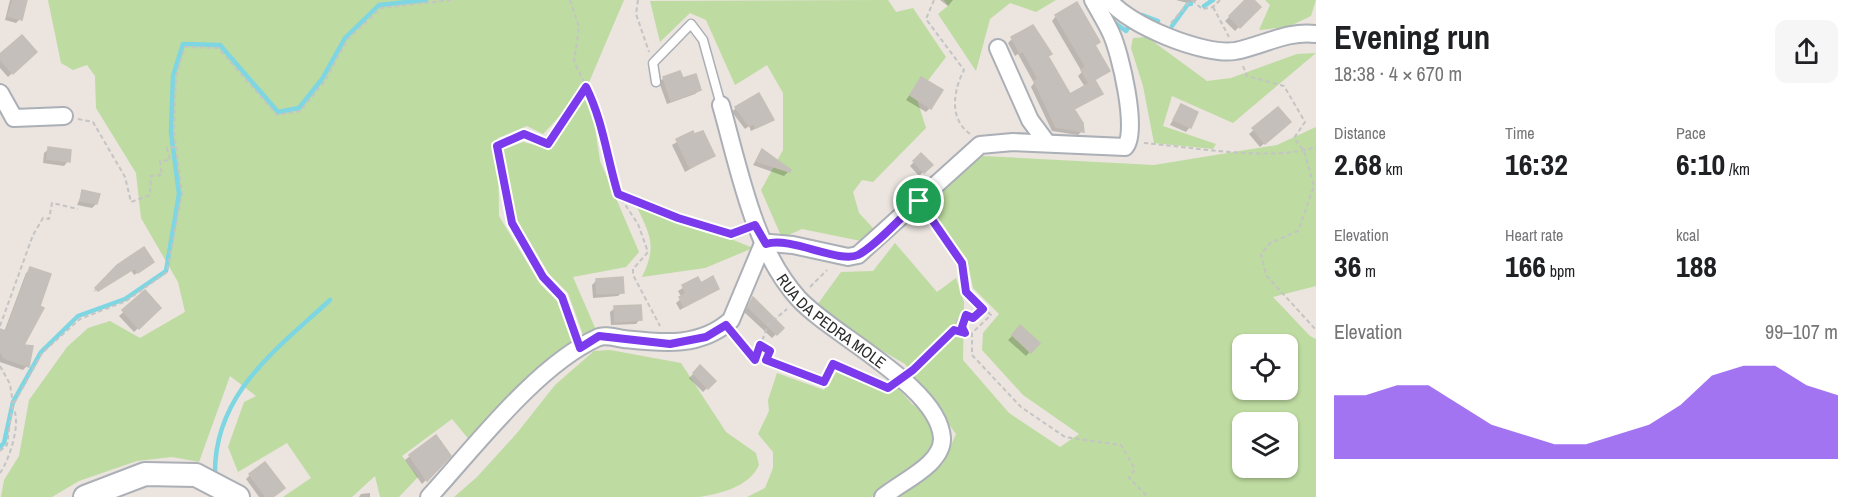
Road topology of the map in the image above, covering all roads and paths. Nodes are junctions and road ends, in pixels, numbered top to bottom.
1 (451, 0) edge
2 (570, 0) edge
3 (638, 0) edge
4 (934, 0) edge
5 (1093, 0) edge
6 (1109, 0) edge
7 (1191, 0) edge
8 (1220, 0) edge
9 (1213, 7) junction
10 (1168, 26) dead end
11 (1316, 34) edge
12 (998, 48) dead end
13 (1235, 51) junction
14 (653, 63) junction
15 (656, 82) dead end
16 (586, 87) junction
17 (0, 93) edge
18 (721, 105) joint
19 (64, 116) joint
20 (1130, 142) junction
21 (1047, 143) junction
22 (980, 145) junction
23 (176, 147) junction
24 (1316, 147) edge
25 (1304, 151) junction
26 (618, 194) junction
27 (919, 201) junction
28 (78, 209) dead end
29 (755, 225) junction
30 (766, 244) junction
31 (834, 254) junction
32 (799, 299) junction
33 (983, 309) junction
34 (958, 317) dead end
35 (726, 325) junction
36 (0, 326) edge
37 (954, 330) junction
38 (1316, 330) edge
39 (670, 344) junction
40 (760, 345) junction
41 (580, 348) junction
42 (0, 366) edge
43 (901, 378) junction
44 (12, 407) junction
45 (0, 451) edge
46 (0, 473) edge
47 (235, 495) edge
48 (86, 497) edge
49 (429, 497) edge
50 (883, 497) edge
51 (1148, 497) edge

1 - 23 path
2 - 16 path
3 - 14 path
4 - 22 path
5 - 20 street
6 - 13 street
7 - 9 path
7 - 10 path
8 - 9 path
9 - 13 path
11 - 13 street
12 - 21 street
13 - 25 path
14 - 15 lane
14 - 18 lane
16 - 26 path
16 - 41 path
17 - 19 street
18 - 29 street, RUA DA PEDRA MOLE
19 - 23 path
20 - 21 street
20 - 25 path
21 - 22 street
22 - 27 street
23 - 44 path
24 - 25 path
25 - 38 path
26 - 29 path
26 - 39 path
27 - 31 street
27 - 33 path
28 - 36 path
29 - 30 street, RUA DA PEDRA MOLE
30 - 31 street
30 - 32 street, RUA DA PEDRA MOLE
30 - 35 street
31 - 32 path
32 - 40 path
32 - 43 street, RUA DA PEDRA MOLE
33 - 37 path
33 - 51 path
34 - 37 path
35 - 39 street
35 - 40 path
37 - 43 path
39 - 41 street
40 - 43 path
41 - 49 street
42 - 44 path
43 - 50 street, RUA DA PEDRA MOLE
44 - 45 path
44 - 46 path
47 - 48 main road

